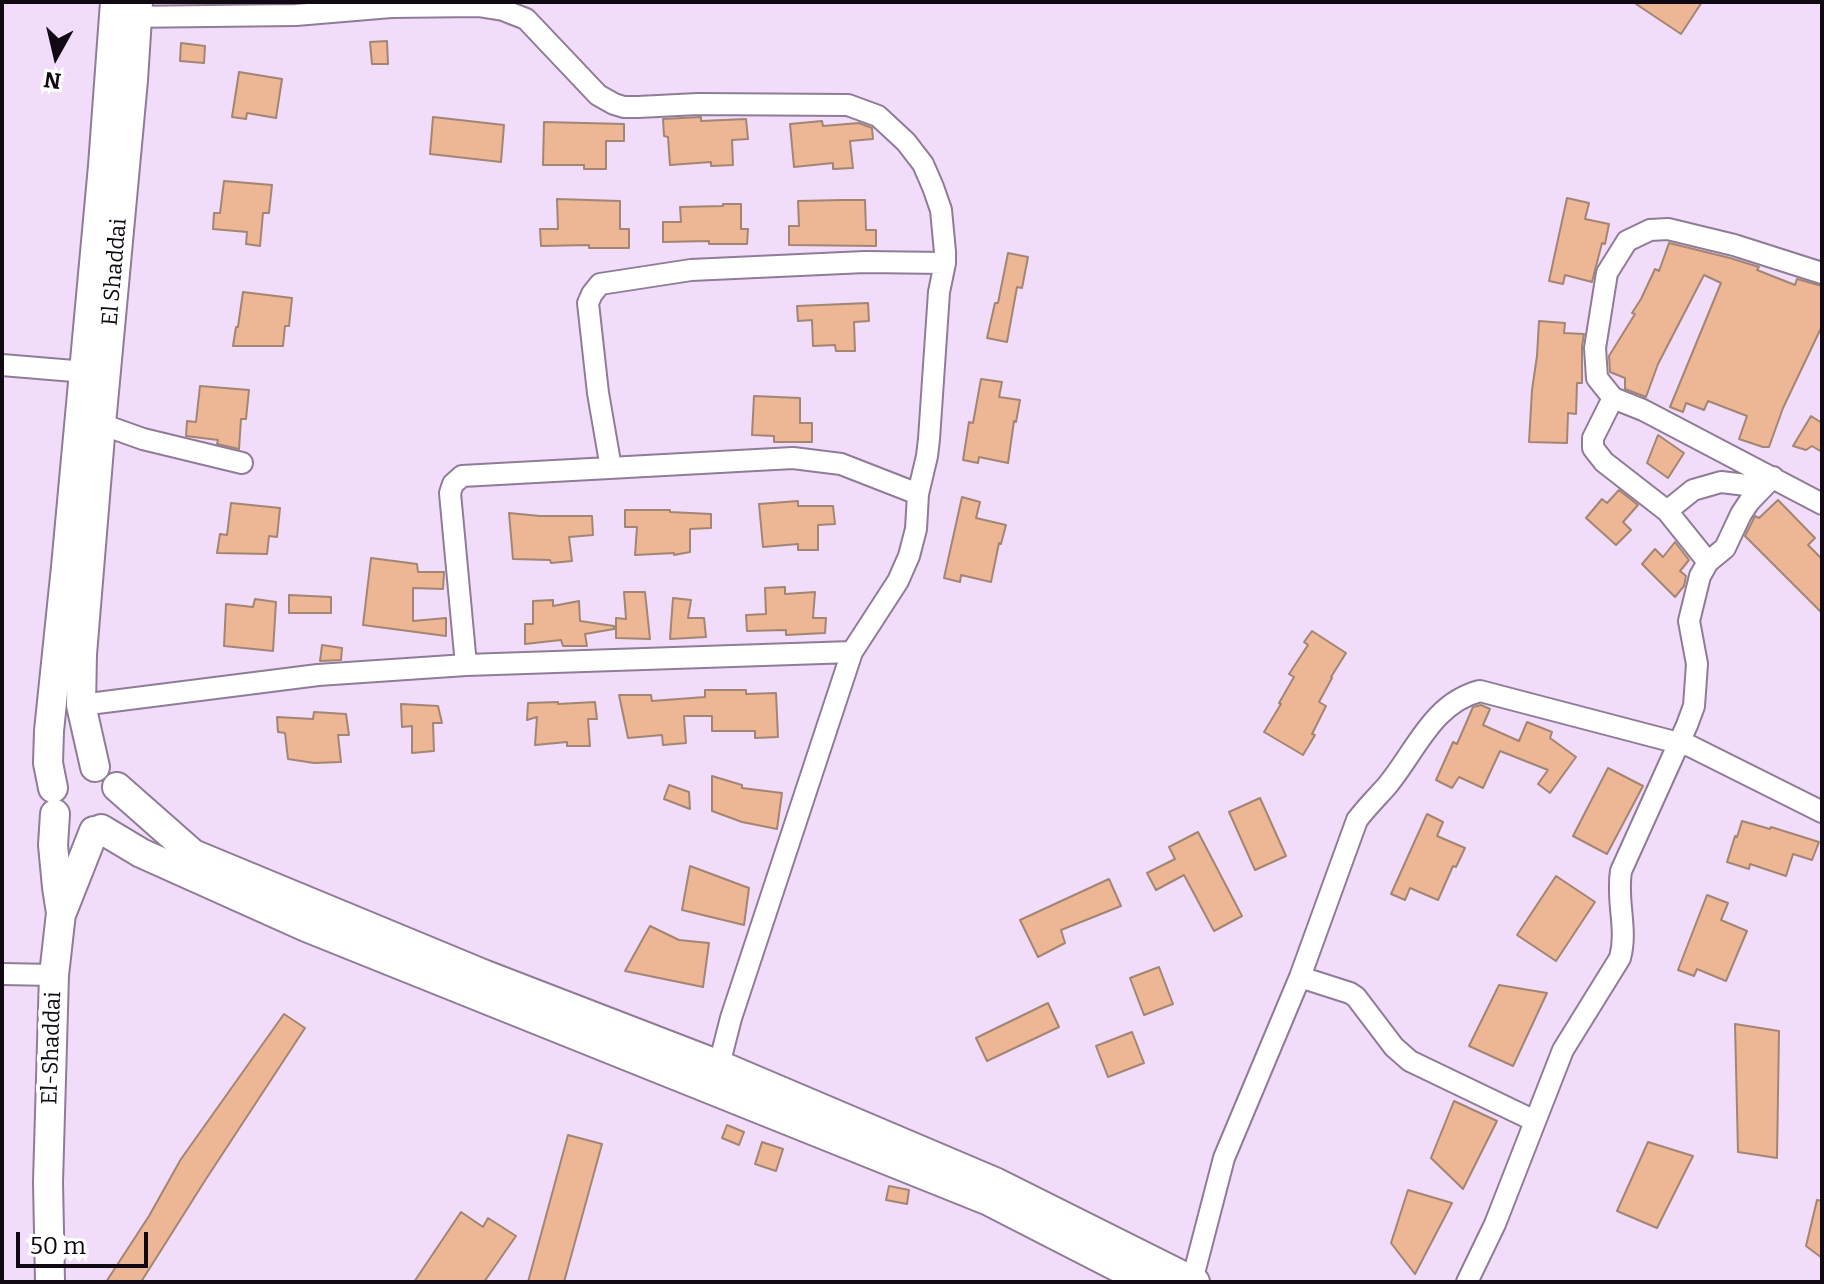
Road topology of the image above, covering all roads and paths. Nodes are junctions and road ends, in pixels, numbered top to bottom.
1 (126, 9) edge
2 (945, 263) junction
3 (1822, 273) edge
4 (2, 365) edge
5 (95, 373) junction
6 (1613, 398) junction
7 (101, 424) junction
8 (242, 463) dead end
9 (611, 468) junction
10 (1768, 482) junction
11 (918, 494) junction
12 (1822, 504) edge
13 (1667, 511) junction
14 (1708, 562) junction
15 (852, 652) junction
16 (466, 665) junction
17 (81, 705) junction
18 (1679, 742) junction
19 (95, 767) junction
20 (117, 787) junction
21 (54, 801) junction
22 (1822, 812) edge
23 (97, 830) junction
24 (61, 913) junction
25 (2, 974) edge
26 (54, 975) junction
27 (1300, 977) junction
28 (479, 984) junction
29 (719, 1065) junction
30 (1535, 1121) junction
31 (993, 1192) junction
32 (1194, 1281) edge
33 (50, 1282) edge
34 (1147, 1282) edge
35 (1467, 1282) edge

1 - 2 street
1 - 5 street
2 - 9 street
2 - 11 street
3 - 6 street
4 - 5 street
5 - 7 street
5 - 21 street, El-Shaddai
6 - 10 street
6 - 13 street
7 - 8 street
7 - 17 street
9 - 11 street
9 - 16 street
10 - 12 street
10 - 13 street
10 - 14 street
11 - 15 street
13 - 14 street
14 - 18 street
15 - 16 street
15 - 29 street
16 - 17 street
17 - 19 street
18 - 22 street
18 - 27 street
18 - 30 street
19 - 20 street
19 - 21 street
20 - 23 street
20 - 28 street
21 - 23 street
21 - 24 street, El-Shaddai
23 - 24 street
23 - 28 street
24 - 26 street, El-Shaddai
25 - 26 street
26 - 33 street, El-Shaddai
27 - 30 street
27 - 32 street
28 - 29 street
28 - 31 street
29 - 31 street
30 - 35 street
31 - 32 street
31 - 34 street

